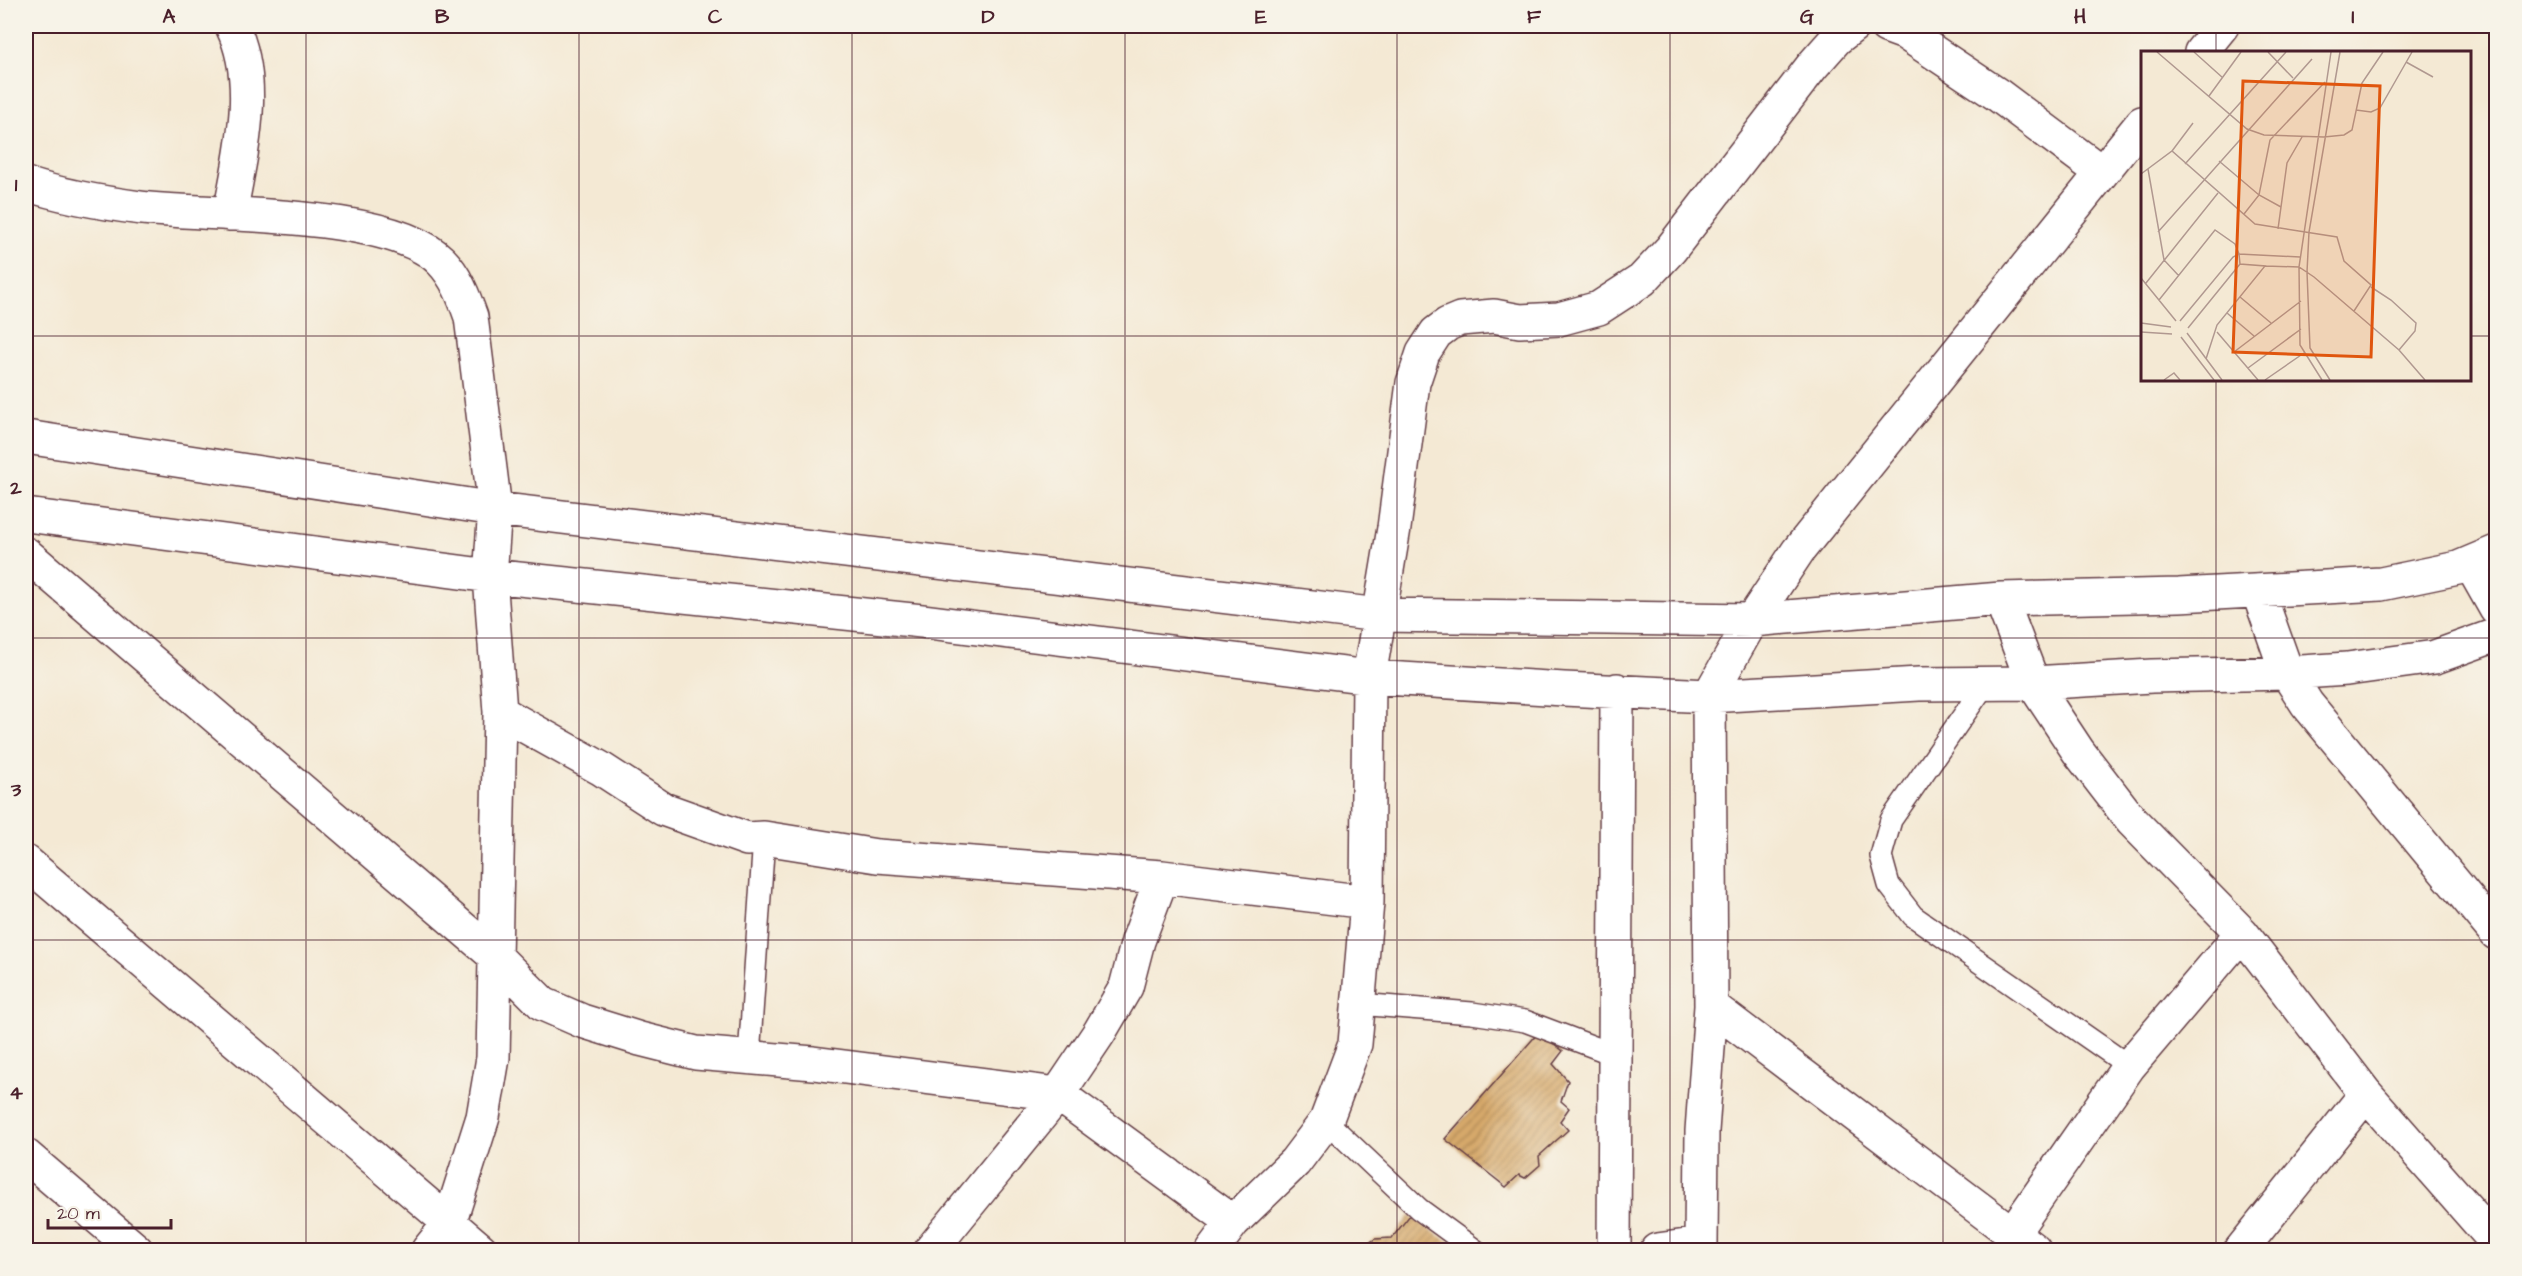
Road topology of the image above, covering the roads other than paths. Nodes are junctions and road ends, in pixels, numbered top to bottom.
1 (232, 26) edge
2 (1853, 26) edge
3 (1886, 26) edge
4 (2222, 26) edge
5 (2202, 51) edge
6 (2141, 124) edge
7 (2101, 172) junction
8 (26, 184) edge
9 (230, 214) junction
10 (26, 437) edge
11 (495, 509) junction
12 (26, 514) edge
13 (26, 554) edge
14 (2483, 558) edge
15 (490, 576) junction
16 (2258, 591) junction
17 (2001, 599) junction
18 (2496, 609) edge
19 (1379, 615) junction
20 (1752, 620) junction
21 (2496, 635) edge
22 (2287, 673) junction
23 (1369, 677) junction
24 (1986, 683) junction
25 (2033, 683) junction
26 (1617, 690) junction
27 (1709, 696) junction
28 (500, 712) junction
29 (764, 838) junction
30 (26, 862) edge
31 (1162, 877) junction
32 (1367, 902) junction
33 (2242, 933) junction
34 (2496, 933) edge
35 (495, 956) junction
36 (1358, 1004) junction
37 (1711, 1006) junction
38 (1615, 1055) junction
39 (748, 1057) junction
40 (2129, 1066) junction
41 (1058, 1094) junction
42 (2366, 1094) junction
43 (1326, 1121) junction
44 (26, 1155) edge
45 (1233, 1222) junction
46 (449, 1224) junction
47 (2023, 1242) edge
48 (2496, 1242) edge
49 (1703, 1247) edge
50 (136, 1251) edge
51 (428, 1251) edge
52 (482, 1251) edge
53 (931, 1251) edge
54 (1212, 1251) edge
55 (1475, 1251) edge
56 (1614, 1251) edge
57 (1657, 1251) edge
58 (2241, 1251) edge

1 - 9 street
2 - 19 street
3 - 7 street
4 - 5 street
6 - 7 street
7 - 20 street
8 - 9 street
9 - 11 street
10 - 11 street
11 - 15 street
11 - 19 street
12 - 15 street
13 - 35 street
14 - 16 street
14 - 18 street
15 - 23 street
15 - 28 street
16 - 17 street
16 - 22 street
17 - 20 street
17 - 25 street
19 - 20 street
19 - 23 street
20 - 27 street
21 - 22 street
22 - 25 street
22 - 34 street
23 - 26 street
23 - 32 street
24 - 25 street
24 - 27 street
24 - 40 lane
25 - 33 street
26 - 27 street
26 - 38 street
27 - 37 street
28 - 29 street
28 - 35 street
29 - 31 street
29 - 39 lane
30 - 46 street
31 - 32 street
31 - 41 street
32 - 36 street
33 - 40 street
33 - 42 street
35 - 39 street
35 - 46 street
36 - 38 lane
36 - 43 street
37 - 47 street
37 - 49 street
38 - 56 street
39 - 41 street
40 - 47 street
41 - 45 street
41 - 53 street
42 - 48 street
42 - 58 street
43 - 45 street
43 - 55 lane
44 - 50 street
45 - 54 street
46 - 51 street
46 - 52 street
49 - 57 street

